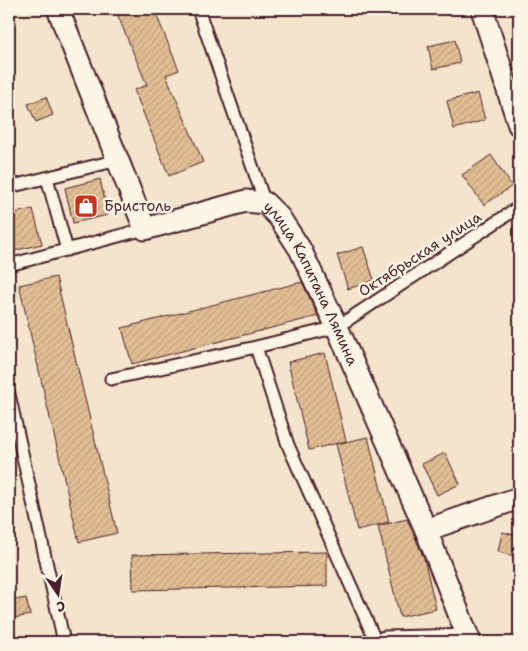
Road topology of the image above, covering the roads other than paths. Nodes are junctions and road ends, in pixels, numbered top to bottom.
1 (58, 9) edge
2 (198, 9) edge
3 (482, 9) edge
4 (519, 125) edge
5 (118, 160) junction
6 (47, 178) junction
7 (9, 187) edge
8 (265, 203) junction
9 (519, 207) edge
10 (145, 228) junction
11 (67, 250) junction
12 (9, 265) edge
13 (337, 327) junction
14 (256, 347) junction
15 (112, 379) dead end
16 (9, 394) edge
17 (519, 498) edge
18 (426, 530) junction
19 (470, 641) edge
20 (64, 642) edge
21 (376, 642) edge
22 (385, 642) edge
23 (414, 642) edge

1 - 5 street
2 - 8 lane
3 - 4 street
5 - 6 lane
5 - 10 street
6 - 7 lane
6 - 11 lane
8 - 10 street, улица Капитана Лямина
8 - 13 street, улица Капитана Лямина
9 - 13 lane, Октябрьская улица
10 - 11 lane
11 - 12 lane
13 - 14 lane, Октябрьская улица
13 - 18 street, улица Капитана Лямина
14 - 15 lane, Октябрьская улица
14 - 21 lane
16 - 20 lane
17 - 18 street
18 - 19 street, улица Капитана Лямина
19 - 23 street
22 - 23 street

